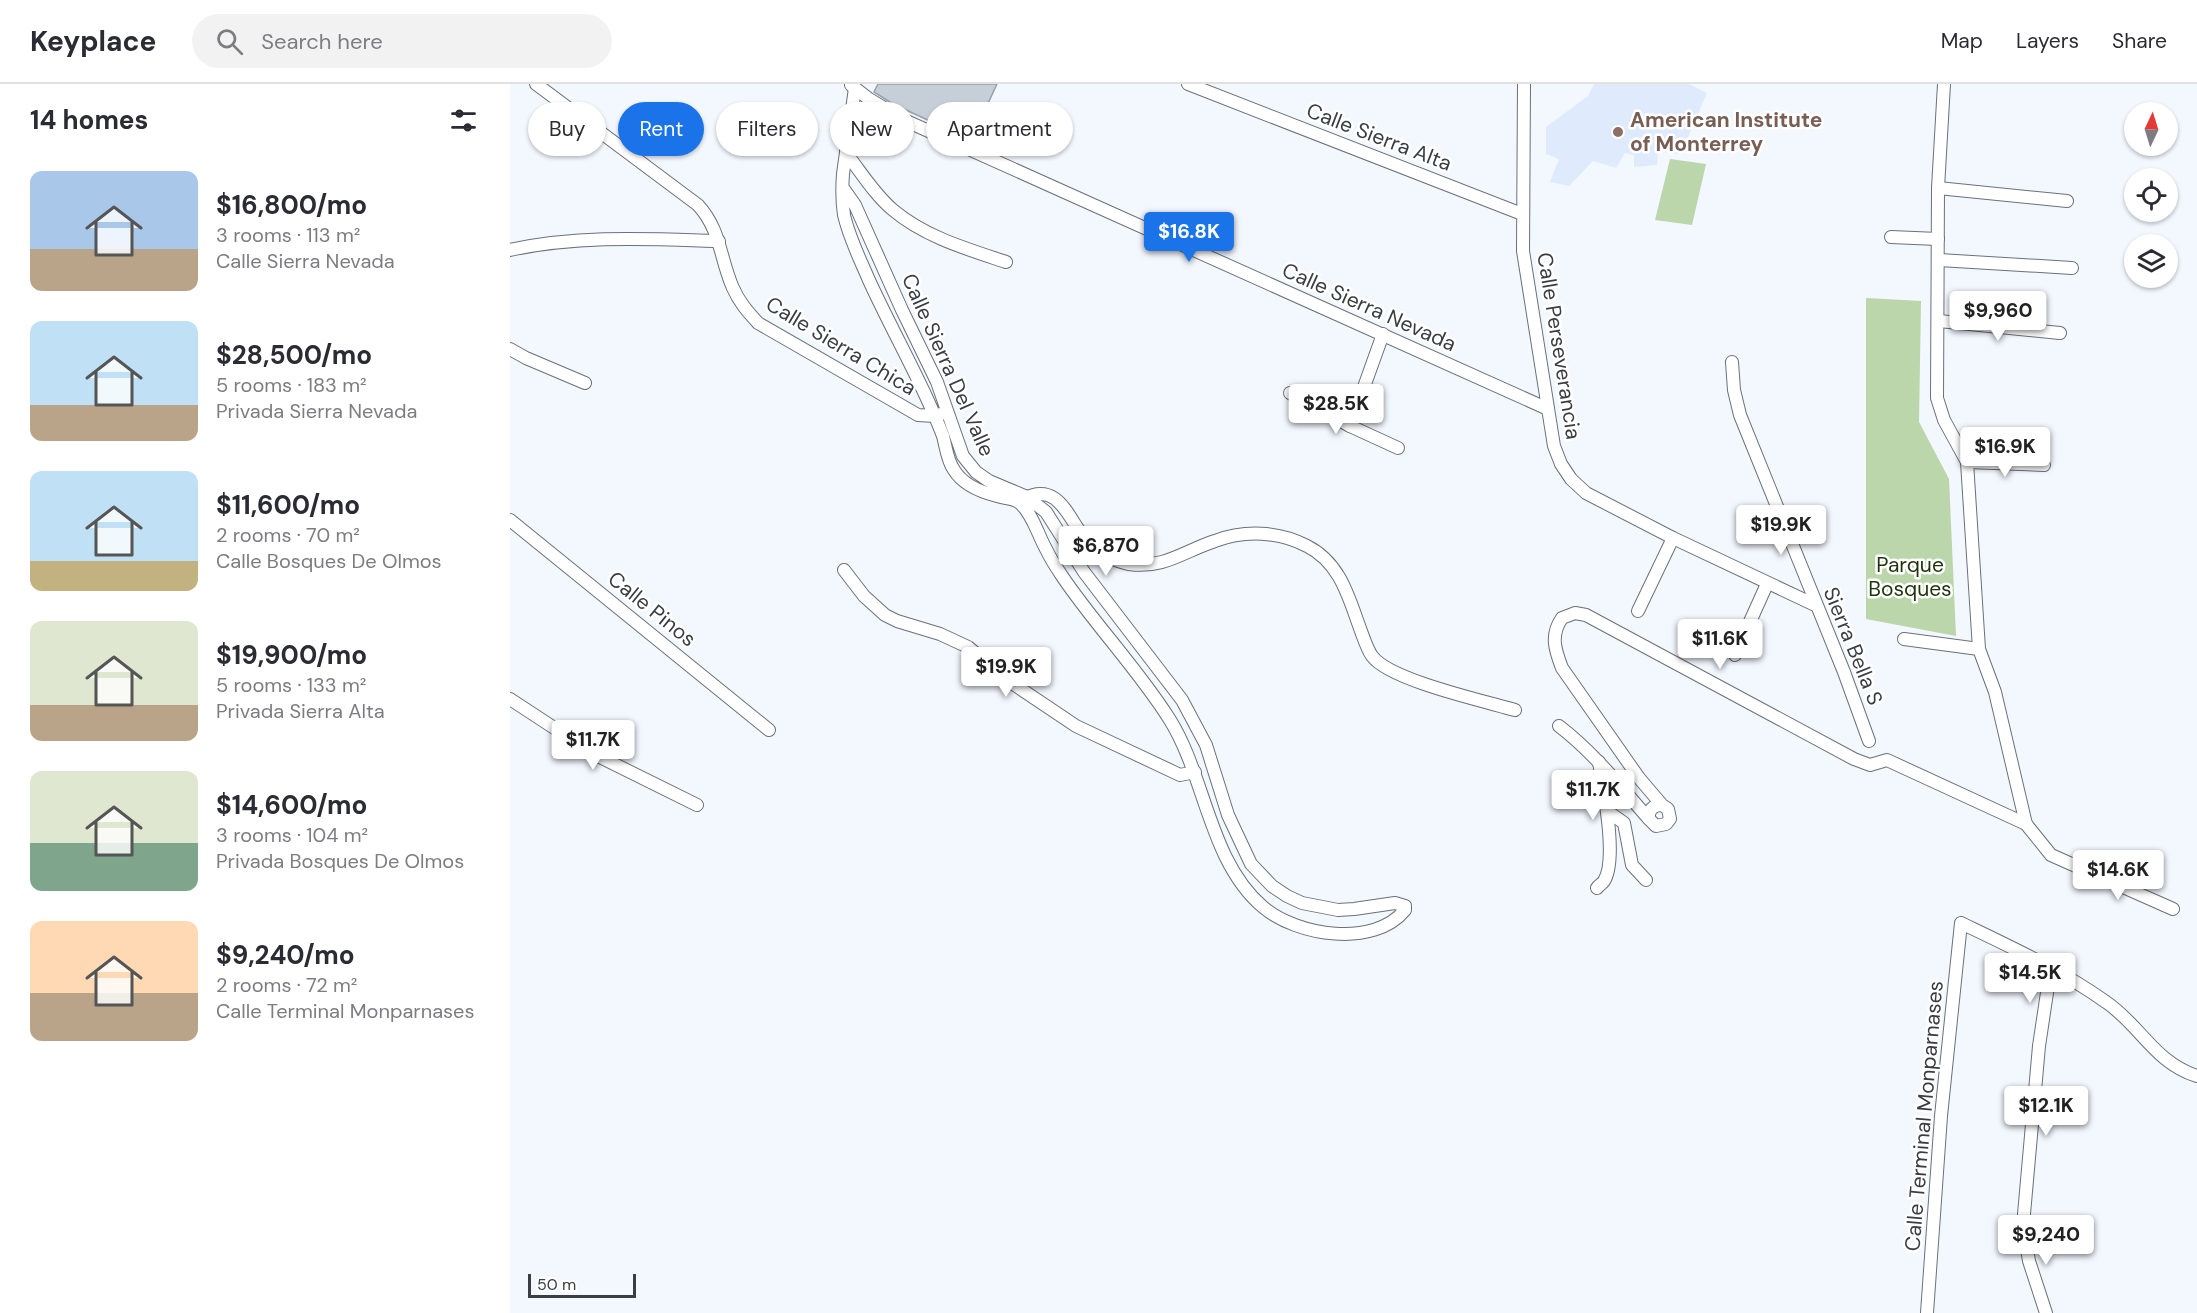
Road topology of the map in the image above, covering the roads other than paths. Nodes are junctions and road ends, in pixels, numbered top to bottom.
1 (536, 84) edge
2 (1188, 84) edge
3 (1524, 84) edge
4 (1944, 84) edge
5 (852, 86) edge
6 (851, 102) edge
7 (846, 156) edge
8 (848, 156) edge
9 (843, 188) junction
10 (1938, 188) junction
11 (2067, 201) dead end
12 (1522, 214) junction
13 (1891, 237) dead end
14 (1938, 239) junction
15 (719, 241) junction
16 (510, 250) edge
17 (1939, 260) junction
18 (1006, 262) dead end
19 (2072, 268) dead end
20 (1939, 321) junction
21 (2060, 333) dead end
22 (1383, 334) junction
23 (510, 349) edge
24 (1732, 362) dead end
25 (585, 383) dead end
26 (1290, 393) dead end
27 (1548, 410) junction
28 (948, 412) junction
29 (935, 416) junction
30 (1350, 426) junction
31 (1398, 448) dead end
32 (1967, 462) junction
33 (2044, 465) dead end
34 (1023, 500) junction
35 (510, 520) edge
36 (1673, 538) junction
37 (844, 570) dead end
38 (1767, 584) junction
39 (1815, 605) junction
40 (1638, 611) dead end
41 (1904, 639) dead end
42 (1979, 649) junction
43 (1735, 656) dead end
44 (510, 699) edge
45 (1515, 710) dead end
46 (1559, 726) dead end
47 (769, 730) dead end
48 (1869, 741) dead end
49 (1599, 762) junction
50 (1195, 772) junction
51 (698, 805) dead end
52 (1662, 805) junction
53 (1607, 811) junction
54 (1649, 819) junction
55 (2026, 824) junction
56 (1646, 880) dead end
57 (1597, 888) dead end
58 (2173, 909) dead end
59 (2051, 966) junction
60 (2197, 1076) edge
61 (1927, 1313) edge
62 (2046, 1313) edge

1 - 15 street, Calle Sierra Chica
2 - 12 street, Calle Sierra Alta
3 - 12 street, Calle Perseverancia
4 - 10 street
5 - 6 street, Calle Sierra Del Valle
5 - 22 street, Calle Sierra Nevada
7 - 9 street, Calle Sierra Del Valle
8 - 18 street
9 - 28 street, Calle Sierra Del Valle
9 - 29 street, Calle Sierra Del Valle
10 - 11 street
10 - 14 street
12 - 27 street, Calle Perseverancia
13 - 14 street
14 - 17 street
15 - 16 street
15 - 29 street, Calle Sierra Chica
17 - 19 street
17 - 20 street
20 - 21 street
20 - 32 street
22 - 27 street, Calle Sierra Nevada
22 - 30 street
23 - 25 street
24 - 39 street, Sierra Bella S
26 - 30 street
27 - 36 street, Calle Perseverancia
28 - 29 street, Calle Sierra Chica
28 - 34 street, Calle Sierra Del Valle
29 - 34 street, Calle Sierra Del Valle
30 - 31 street
32 - 33 street
32 - 42 street
34 - 45 street
34 - 50 street, Calle Sierra Del Valle
34 - 50 street, Calle Sierra Del Valle
35 - 47 street, Calle Pinos
36 - 38 street, Calle Perseverancia
36 - 40 street
37 - 50 street
38 - 39 street, Calle Perseverancia
38 - 43 street
39 - 48 street, Sierra Bella S
41 - 42 street
42 - 55 street
44 - 51 street
46 - 49 street
49 - 53 street
49 - 54 street
52 - 54 street
52 - 54 street
52 - 55 street
53 - 56 street
53 - 57 street
55 - 58 street
59 - 60 street
59 - 61 street, Calle Terminal Monparnases
59 - 62 street

